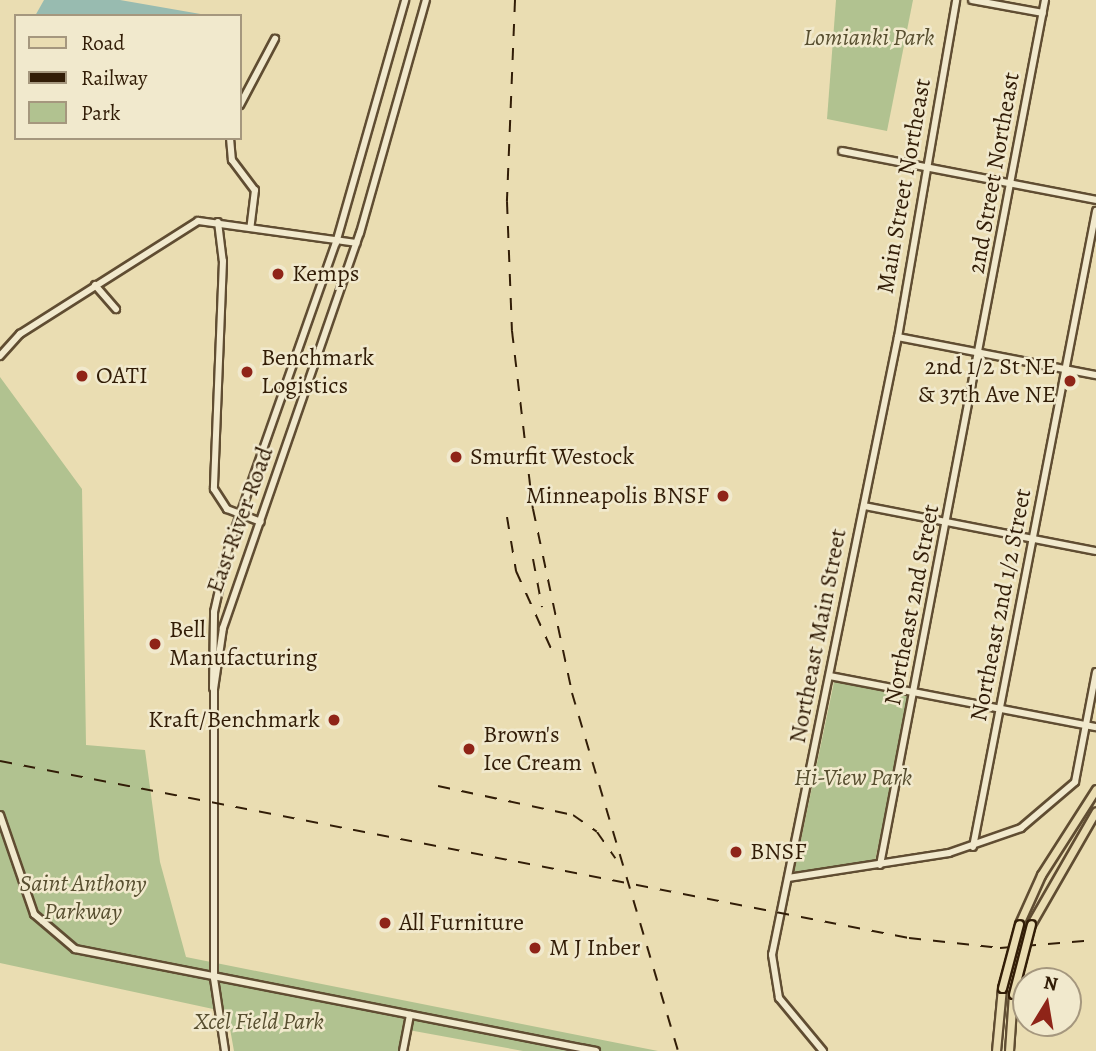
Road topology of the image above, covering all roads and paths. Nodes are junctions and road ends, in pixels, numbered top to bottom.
1 (405, 0) edge
2 (426, 0) edge
3 (956, 0) edge
4 (972, 0) edge
5 (1045, 0) edge
6 (1042, 13) junction
7 (275, 39) dead end
8 (242, 101) edge
9 (230, 140) edge
10 (842, 151) dead end
11 (925, 165) junction
12 (1010, 183) junction
13 (1096, 200) edge
14 (1096, 211) edge
15 (218, 222) junction
16 (250, 228) junction
17 (336, 243) junction
18 (356, 243) junction
19 (95, 285) junction
20 (116, 309) dead end
21 (898, 337) junction
22 (982, 353) junction
23 (0, 356) edge
24 (1068, 370) junction
25 (1096, 375) edge
26 (864, 506) junction
27 (240, 513) junction
28 (261, 522) junction
29 (948, 523) junction
30 (1034, 539) junction
31 (1096, 551) edge
32 (1096, 672) edge
33 (830, 676) junction
34 (214, 690) junction
35 (914, 692) junction
36 (1000, 709) junction
37 (1085, 725) junction
38 (1096, 727) edge
39 (1096, 789) edge
40 (1096, 811) edge
41 (0, 815) edge
42 (1096, 819) edge
43 (1078, 838) junction
44 (973, 847) junction
45 (880, 865) junction
46 (788, 878) junction
47 (214, 978) junction
48 (410, 1016) junction
49 (225, 1051) edge
50 (403, 1051) edge
51 (596, 1051) edge
52 (823, 1051) edge
53 (996, 1051) edge
54 (1009, 1051) edge

1 - 17 street, East River Road
2 - 18 street, East River Road
3 - 11 street, Main Street Northeast
4 - 6 street
5 - 6 street, 2nd Street Northeast
6 - 12 street, 2nd Street Northeast
7 - 8 street
9 - 16 street
10 - 11 street
11 - 12 street
11 - 21 street, Main Street Northeast
12 - 13 street
12 - 22 street, 2nd Street Northeast
14 - 24 street, Northeast 2nd 1/2 Street
15 - 16 street
15 - 19 street
15 - 27 street
16 - 17 street
17 - 18 street
17 - 27 street, East River Road
18 - 28 street, East River Road
19 - 20 street
19 - 23 street
21 - 22 street
21 - 26 street, Northeast Main Street
22 - 24 street
22 - 29 street, Northeast 2nd Street
24 - 25 street
24 - 30 street, Northeast 2nd 1/2 Street
26 - 29 street
26 - 33 street, Northeast Main Street
27 - 28 street
27 - 34 street, East River Road
28 - 34 street, East River Road
29 - 30 street
29 - 35 street, Northeast 2nd Street
30 - 31 street
30 - 36 street, Northeast 2nd 1/2 Street
32 - 37 street
33 - 35 street
33 - 46 street, Northeast Main Street
34 - 47 street
35 - 36 street
35 - 45 street, Northeast 2nd Street
36 - 37 street
36 - 44 street, Northeast 2nd 1/2 Street
37 - 38 street
37 - 44 street
39 - 53 main road, bridge
40 - 43 main road
41 - 47 street
42 - 43 main road
43 - 54 main road, bridge
44 - 45 street
45 - 46 street
46 - 52 street, Northeast Main Street
47 - 48 street
47 - 49 street
48 - 50 street
48 - 51 street

